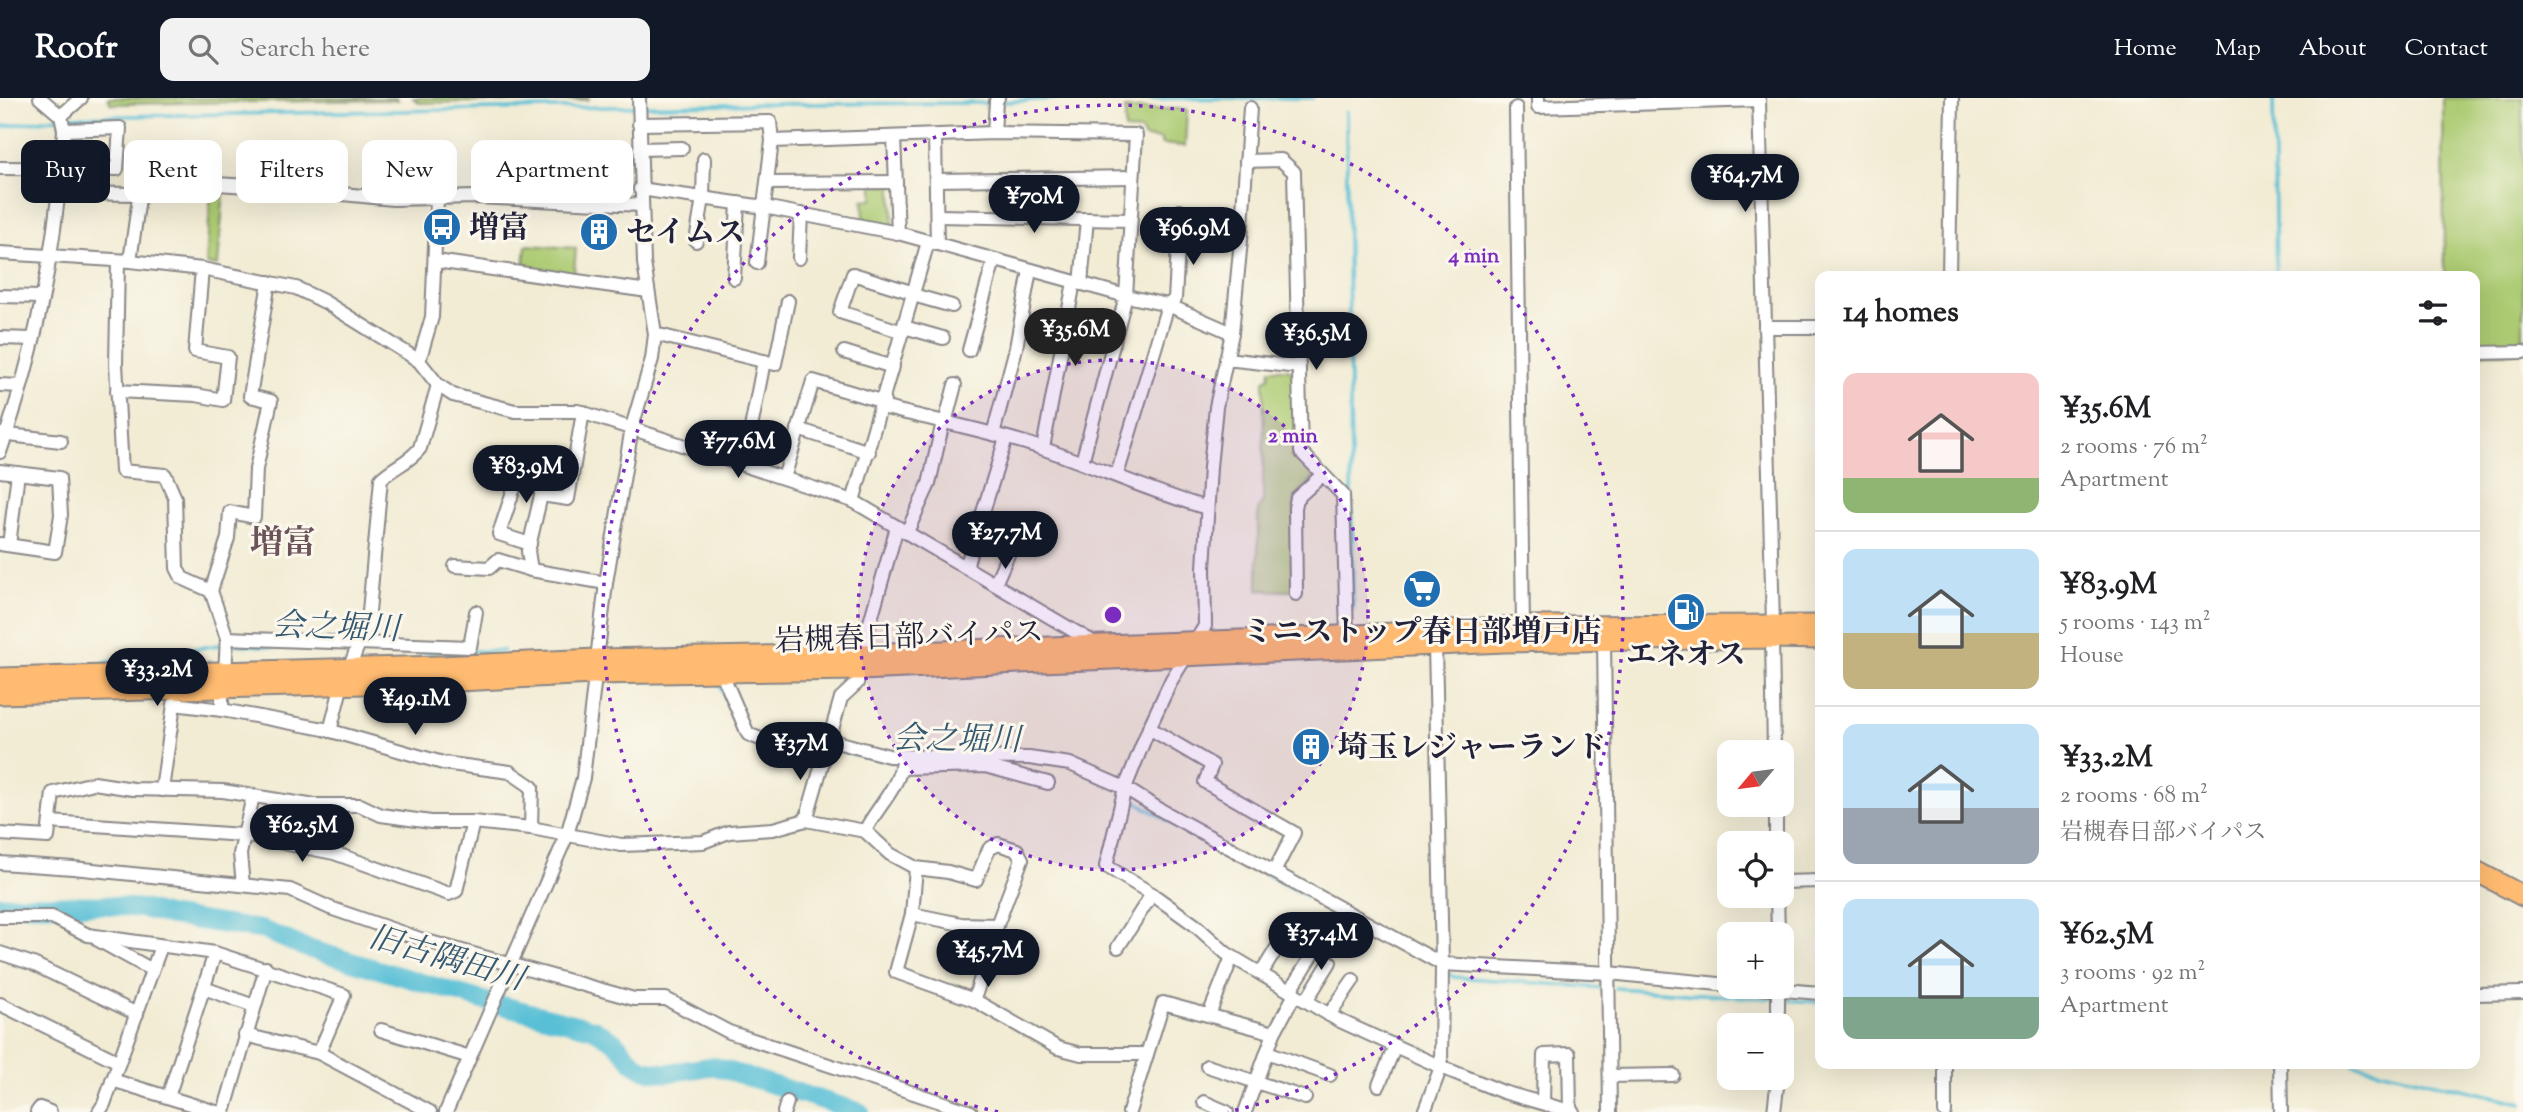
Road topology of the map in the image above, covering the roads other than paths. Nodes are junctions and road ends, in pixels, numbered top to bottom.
1 (40, 98) edge
2 (81, 98) edge
3 (639, 98) edge
4 (1538, 98) edge
5 (1952, 98) edge
6 (995, 99) edge
7 (1250, 108) dead end
8 (1516, 108) dead end
9 (61, 116) junction
10 (639, 124) junction
11 (64, 130) junction
12 (994, 133) junction
13 (934, 136) junction
14 (894, 137) junction
15 (63, 140) edge
16 (772, 141) junction
17 (682, 148) dead end
18 (640, 149) junction
19 (704, 159) dead end
20 (1246, 161) junction
21 (0, 168) edge
22 (21, 169) edge
23 (110, 169) edge
24 (1133, 177) junction
25 (936, 180) junction
26 (896, 182) junction
27 (767, 183) junction
28 (222, 184) edge
29 (640, 189) junction
30 (362, 196) edge
31 (457, 198) edge
32 (703, 198) junction
33 (57, 203) edge
34 (137, 203) edge
35 (437, 203) edge
36 (738, 203) junction
37 (640, 205) junction
38 (764, 207) junction
39 (1180, 211) dead end
40 (801, 214) junction
41 (937, 216) junction
42 (1087, 219) junction
43 (1130, 220) junction
44 (898, 233) junction
45 (696, 241) dead end
46 (933, 243) junction
47 (0, 253) edge
48 (48, 257) junction
49 (799, 258) dead end
50 (994, 260) junction
51 (124, 261) junction
52 (436, 261) junction
53 (757, 263) dead end
54 (202, 269) junction
55 (1030, 270) junction
56 (1949, 271) edge
57 (734, 278) dead end
58 (269, 282) junction
59 (1077, 283) junction
60 (648, 291) junction
61 (914, 294) junction
62 (0, 296) edge
63 (1126, 296) junction
64 (41, 298) junction
65 (788, 301) dead end
66 (1168, 305) junction
67 (952, 306) dead end
68 (1765, 327) junction
69 (1815, 327) edge
70 (904, 329) junction
71 (1232, 332) junction
72 (655, 334) junction
73 (0, 338) edge
74 (943, 338) dead end
75 (32, 339) junction
76 (969, 350) dead end
77 (844, 352) dead end
78 (2523, 352) edge
79 (2480, 353) edge
80 (1226, 359) junction
81 (419, 361) junction
82 (764, 361) junction
83 (893, 367) junction
84 (1299, 367) junction
85 (0, 385) edge
86 (438, 385) junction
87 (955, 385) dead end
88 (21, 386) junction
89 (117, 391) junction
90 (883, 404) junction
91 (583, 412) junction
92 (944, 423) junction
93 (632, 427) junction
94 (799, 429) junction
95 (3, 434) edge
96 (1000, 436) junction
97 (61, 441) dead end
98 (1043, 448) junction
99 (0, 452) edge
100 (869, 452) junction
101 (495, 461) dead end
102 (1082, 462) junction
103 (744, 464) junction
104 (521, 467) junction
105 (0, 471) edge
106 (18, 473) junction
107 (1116, 475) junction
108 (1320, 477) dead end
109 (784, 478) junction
110 (541, 495) junction
111 (853, 501) junction
112 (1207, 508) junction
113 (902, 530) junction
114 (1017, 534) dead end
115 (530, 544) junction
116 (4, 545) edge
117 (455, 566) dead end
118 (966, 567) junction
119 (531, 570) junction
120 (606, 583) junction
121 (996, 584) junction
122 (211, 591) junction
123 (1296, 594) dead end
124 (476, 612) dead end
125 (1523, 626) junction
126 (1815, 626) edge
127 (1772, 631) junction
128 (1347, 635) junction
129 (1815, 638) edge
130 (1604, 640) junction
131 (227, 642) junction
132 (359, 643) junction
133 (1096, 644) junction
134 (1435, 645) junction
135 (1192, 648) junction
136 (861, 662) junction
137 (595, 667) junction
138 (721, 671) junction
139 (345, 677) junction
140 (0, 678) edge
141 (223, 680) junction
142 (0, 694) edge
143 (222, 710) junction
144 (1149, 727) junction
145 (330, 731) junction
146 (1774, 740) edge
147 (827, 746) junction
148 (994, 762) junction
149 (902, 763) junction
150 (1048, 783) dead end
151 (1125, 788) junction
152 (162, 790) junction
153 (253, 796) junction
154 (806, 820) junction
155 (50, 822) junction
156 (473, 822) junction
157 (531, 828) junction
158 (865, 831) junction
159 (0, 834) edge
160 (243, 835) junction
161 (567, 835) junction
162 (2480, 859) edge
163 (0, 863) edge
164 (916, 867) junction
165 (1274, 872) junction
166 (2480, 873) edge
167 (1815, 881) edge
168 (1794, 882) edge
169 (2523, 883) edge
170 (243, 885) junction
171 (1152, 894) junction
172 (2523, 896) edge
173 (912, 914) junction
174 (1, 922) edge
175 (997, 925) junction
176 (88, 935) junction
177 (1325, 935) dead end
178 (1283, 938) dead end
179 (161, 946) junction
180 (1118, 947) dead end
181 (0, 953) edge
182 (215, 953) junction
183 (1232, 957) junction
184 (1330, 962) dead end
185 (510, 963) junction
186 (1441, 964) junction
187 (266, 968) junction
188 (152, 970) junction
189 (1609, 973) junction
190 (1261, 974) junction
191 (1353, 979) dead end
192 (1717, 984) edge
193 (204, 988) junction
194 (1794, 991) edge
195 (1815, 993) edge
196 (2523, 993) edge
197 (2480, 994) edge
198 (1297, 996) junction
199 (974, 1000) junction
200 (0, 1004) edge
201 (254, 1006) junction
202 (137, 1014) junction
203 (1209, 1015) junction
204 (1329, 1015) junction
205 (381, 1030) dead end
206 (1274, 1033) junction
207 (244, 1035) junction
208 (1395, 1046) junction
209 (1267, 1052) junction
210 (319, 1053) junction
211 (1147, 1054) junction
212 (470, 1057) junction
213 (119, 1062) junction
214 (1207, 1066) dead end
215 (1441, 1067) junction
216 (1945, 1069) edge
217 (2280, 1069) edge
218 (1330, 1074) dead end
219 (1610, 1076) junction
220 (1674, 1076) dead end
221 (112, 1080) junction
222 (1256, 1082) junction
223 (1379, 1085) dead end
224 (1777, 1090) edge
225 (167, 1097) junction
226 (1305, 1098) dead end
227 (1204, 1102) dead end
228 (1543, 1103) junction
229 (449, 1110) edge
230 (1556, 1110) edge
231 (215, 1111) edge
232 (37, 1112) edge
233 (50, 1112) edge
234 (99, 1112) edge
235 (430, 1112) edge
236 (971, 1112) edge
237 (1129, 1112) edge
238 (1227, 1112) edge
239 (1245, 1112) edge
240 (1424, 1112) edge
241 (1571, 1112) edge
242 (1610, 1112) edge
243 (1774, 1112) edge
244 (1945, 1112) edge
245 (2281, 1112) edge

1 - 9 street
2 - 9 street
3 - 10 street
4 - 68 street
5 - 56 street
6 - 12 street
7 - 20 street
8 - 125 street
9 - 11 street
10 - 16 street
10 - 18 street
11 - 15 street
11 - 23 street
12 - 13 street
12 - 24 street
13 - 14 street
13 - 25 street
14 - 16 street
14 - 26 street
16 - 27 street
17 - 18 street
18 - 29 street
19 - 32 street
20 - 71 street
20 - 84 street
21 - 22 street
24 - 25 street
24 - 43 street
25 - 41 street
26 - 27 street
26 - 44 street
27 - 38 street
28 - 30 street
29 - 32 street
29 - 37 street
31 - 37 street
32 - 36 street
32 - 45 street
33 - 48 street
34 - 51 street
35 - 52 street
36 - 38 street
36 - 57 street
37 - 60 street
38 - 40 street
38 - 53 street
39 - 66 street
40 - 44 street
40 - 49 street
41 - 42 street
41 - 46 street
42 - 43 street
42 - 59 street
43 - 63 street
44 - 46 street
46 - 50 street
46 - 61 street
47 - 48 street
48 - 51 street
48 - 64 street
50 - 55 street
50 - 76 street
51 - 54 street
51 - 89 street
52 - 60 street
52 - 81 street
54 - 58 street
54 - 89 street
55 - 59 street
55 - 96 street
58 - 81 street
58 - 122 street
59 - 63 street
59 - 98 street
60 - 72 street
61 - 67 street
61 - 70 street
61 - 70 street
62 - 64 street
63 - 66 street
63 - 102 street
64 - 75 street
65 - 82 street
66 - 71 street
66 - 107 street
68 - 69 street
68 - 127 street
70 - 74 street
70 - 83 street
71 - 80 street
72 - 82 street
72 - 93 street
73 - 75 street
75 - 88 street
77 - 83 street
78 - 79 street
80 - 84 street
80 - 112 street
81 - 86 street
82 - 103 street
83 - 90 street
84 - 128 street
85 - 88 street
86 - 91 street
86 - 132 street
87 - 92 street
88 - 95 street
89 - 122 street
90 - 92 street
90 - 94 street
90 - 100 street
91 - 93 street
91 - 110 street
92 - 96 street
92 - 113 street
93 - 103 street
93 - 120 street
94 - 100 street
94 - 109 street
95 - 97 street
95 - 99 street
96 - 98 street
96 - 118 street
98 - 102 street
100 - 111 street
101 - 104 street
102 - 107 street
103 - 109 street
104 - 110 street
104 - 115 street
105 - 106 street
106 - 116 street
106 - 116 street
107 - 112 street
108 - 123 street
109 - 111 street
110 - 115 street
111 - 113 street
112 - 135 street
113 - 118 street
113 - 136 street
114 - 121 street
115 - 119 street
117 - 119 street
118 - 121 street
119 - 120 street
120 - 137 street
121 - 133 street
122 - 131 street
124 - 132 street
125 - 127 highway, 岩槻春日部バイパス
125 - 128 highway, 岩槻春日部バイパス
126 - 127 highway, 岩槻春日部バイパス
127 - 129 highway, 岩槻春日部バイパス
127 - 130 highway, 岩槻春日部バイパス
127 - 146 street
128 - 135 highway, 岩槻春日部バイパス
130 - 134 highway, 岩槻春日部バイパス
130 - 189 street
131 - 132 street
131 - 141 street
132 - 139 street
133 - 135 highway, 岩槻春日部バイパス
133 - 136 highway, 岩槻春日部バイパス
134 - 135 highway, 岩槻春日部バイパス
134 - 186 street
135 - 136 highway, 岩槻春日部バイパス
135 - 144 street
136 - 137 highway, 岩槻春日部バイパス
136 - 138 highway, 岩槻春日部バイパス
136 - 147 street
137 - 138 highway, 岩槻春日部バイパス
137 - 139 highway, 岩槻春日部バイパス
137 - 161 street
138 - 147 street
139 - 141 highway, 岩槻春日部バイパス
139 - 145 street
140 - 141 highway, 岩槻春日部バイパス
141 - 142 highway, 岩槻春日部バイパス
141 - 143 street
143 - 145 street
143 - 152 street
144 - 151 street
144 - 165 street
145 - 157 street
147 - 149 street
147 - 154 street
148 - 149 street
148 - 150 street
148 - 151 street
149 - 158 street
151 - 165 street
151 - 171 street
152 - 153 street
152 - 155 street
153 - 156 street
153 - 160 street
154 - 158 street
154 - 161 street
155 - 159 street
155 - 160 street
156 - 157 street
156 - 160 street
157 - 161 street
158 - 164 street
160 - 170 street
161 - 185 street
162 - 169 highway
163 - 170 street
164 - 173 street
164 - 175 street
165 - 186 street
166 - 172 highway
167 - 168 street
170 - 185 street
171 - 180 street
171 - 183 street
173 - 175 street
173 - 199 street
174 - 176 street
175 - 199 street
176 - 179 street
176 - 188 street
177 - 198 street
178 - 190 street
179 - 182 street
179 - 188 street
181 - 202 street
182 - 187 street
182 - 193 street
183 - 190 street
183 - 203 street
184 - 198 street
185 - 212 street
185 - 236 street
186 - 189 street
186 - 215 street
187 - 201 street
187 - 210 street
188 - 202 street
189 - 192 street
189 - 219 street
190 - 198 street
191 - 204 street
193 - 201 street
193 - 225 street
194 - 195 street
196 - 197 street
198 - 204 street
198 - 206 street
199 - 211 street
200 - 213 street
201 - 207 street
202 - 213 street
203 - 206 street
203 - 211 street
204 - 208 street
205 - 212 street
206 - 209 street
207 - 210 street
207 - 231 street
208 - 215 street
208 - 223 street
209 - 218 street
209 - 222 street
210 - 235 street
211 - 237 street
212 - 229 street
213 - 221 street
214 - 222 street
215 - 228 street
215 - 240 street
216 - 244 street
217 - 245 street
219 - 220 street
219 - 242 street
221 - 225 street
221 - 234 street
222 - 226 street
222 - 239 street
224 - 243 street
225 - 231 street
227 - 238 street
228 - 230 street
228 - 241 street
230 - 241 street
232 - 233 street

